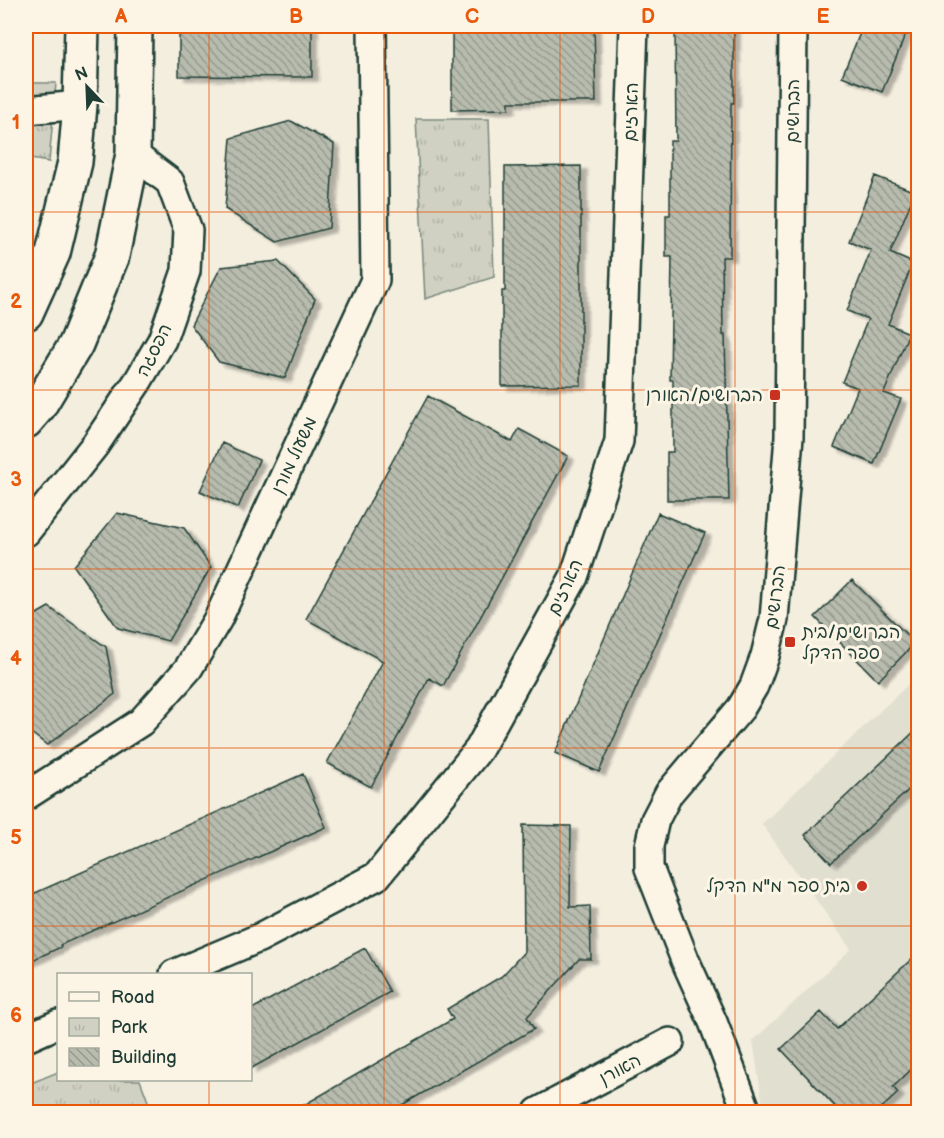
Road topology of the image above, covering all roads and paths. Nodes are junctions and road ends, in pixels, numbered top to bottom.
1 (82, 26) edge
2 (135, 26) edge
3 (372, 26) edge
4 (634, 26) edge
5 (793, 26) edge
6 (80, 105) junction
7 (26, 110) edge
8 (133, 154) junction
9 (26, 313) edge
10 (26, 421) edge
11 (26, 532) edge
12 (26, 796) edge
13 (179, 973) edge
14 (57, 1024) edge
15 (26, 1038) edge
16 (670, 1042) dead end
17 (538, 1113) edge
18 (747, 1113) edge

1 - 6 street
2 - 8 street
3 - 12 street, משעול מורן
4 - 13 street, הארזים
5 - 18 street, הברושים
6 - 7 street
6 - 9 street
8 - 10 street
8 - 11 street, הפסגה
14 - 15 street
16 - 17 street, האורן

